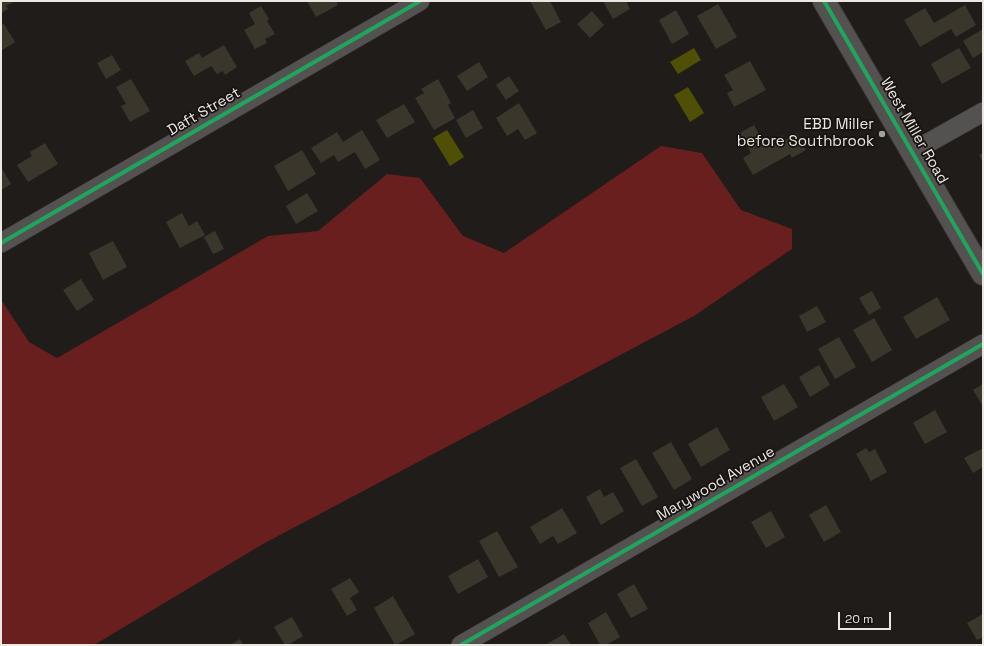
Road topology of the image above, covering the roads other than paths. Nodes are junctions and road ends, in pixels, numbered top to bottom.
1 (420, 1) edge
2 (824, 1) edge
3 (983, 112) edge
4 (912, 152) junction
5 (1, 243) edge
6 (983, 274) edge
7 (983, 344) edge
8 (461, 645) edge

1 - 5 street, Daft Street
2 - 4 street, West Miller Road
3 - 4 street
4 - 6 street, West Miller Road
7 - 8 street, Marywood Avenue

